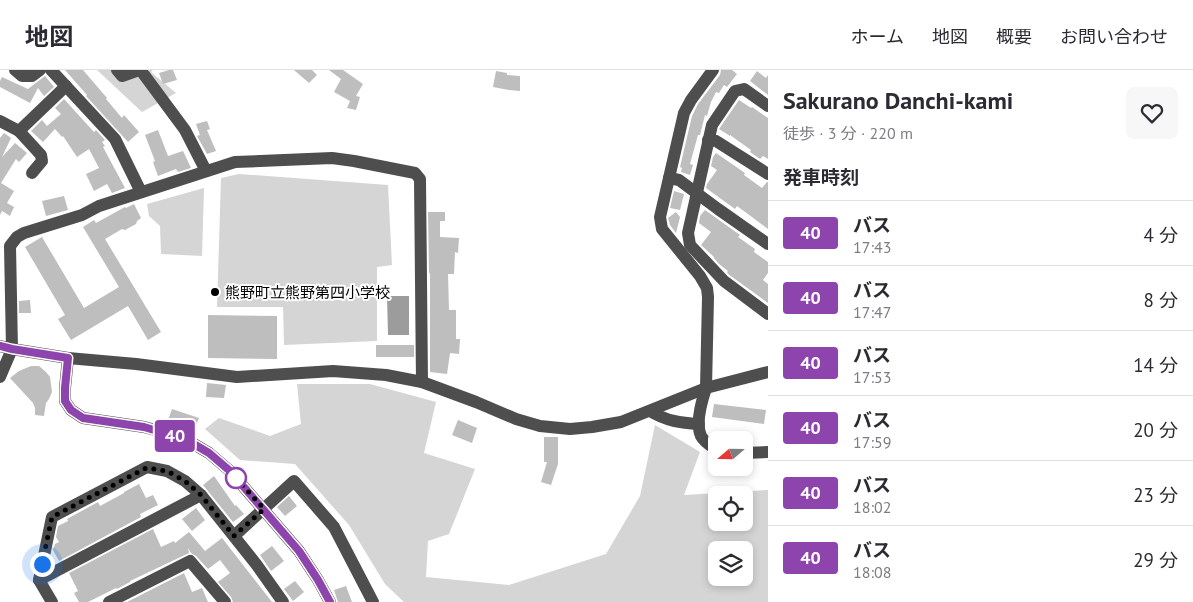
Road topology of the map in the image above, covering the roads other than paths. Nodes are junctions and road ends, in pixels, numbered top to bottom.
1 (15, 70) edge
2 (40, 70) edge
3 (51, 70) edge
4 (117, 70) edge
5 (141, 70) edge
6 (713, 70) edge
7 (66, 86) junction
8 (768, 106) edge
9 (0, 121) edge
10 (19, 132) junction
11 (708, 140) junction
12 (206, 171) junction
13 (32, 173) dead end
14 (768, 174) edge
15 (669, 178) junction
16 (141, 192) junction
17 (697, 193) junction
18 (768, 244) edge
19 (768, 314) edge
20 (6, 348) edge
21 (68, 358) junction
22 (768, 372) edge
23 (0, 377) edge
24 (422, 382) junction
25 (706, 388) junction
26 (650, 411) junction
27 (699, 424) junction
28 (708, 443) edge
29 (768, 452) edge
30 (753, 453) edge
31 (201, 495) junction
32 (264, 509) junction
33 (234, 536) junction
34 (39, 580) junction
35 (52, 602) edge
36 (110, 602) edge
37 (223, 602) edge
38 (283, 602) edge
39 (330, 602) edge
40 (373, 602) edge

1 - 2 street
3 - 7 street
4 - 5 street
5 - 12 street
6 - 15 street
7 - 10 street
7 - 16 street
8 - 11 street
9 - 10 street
10 - 13 street
11 - 14 street
11 - 17 street
12 - 16 street
12 - 24 street
15 - 17 street
15 - 25 street
16 - 20 street
17 - 18 street
17 - 19 street
20 - 21 street
20 - 23 street
21 - 24 street
21 - 32 street
22 - 25 street
24 - 26 street
25 - 26 street
25 - 27 street
26 - 27 street
27 - 28 street
29 - 30 street
31 - 33 street
31 - 34 street
31 - 34 street
32 - 33 street
32 - 39 street
32 - 40 street
33 - 38 street
34 - 35 street
36 - 37 street

